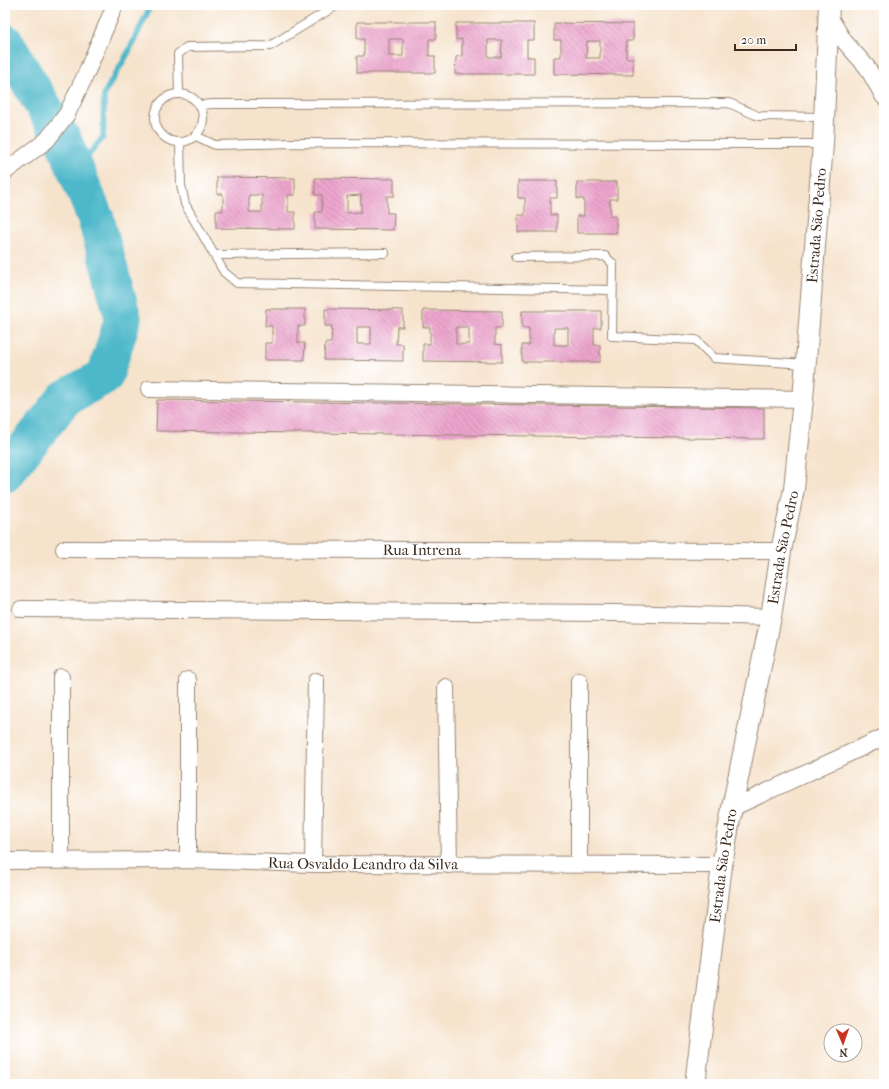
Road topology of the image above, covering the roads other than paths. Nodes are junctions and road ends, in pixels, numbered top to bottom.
1 (115, 5) edge
2 (337, 5) edge
3 (829, 10) edge
4 (179, 94) junction
5 (884, 97) edge
6 (200, 105) junction
7 (824, 117) junction
8 (196, 136) junction
9 (180, 143) junction
10 (823, 144) junction
11 (5, 171) edge
12 (5, 182) edge
13 (385, 253) dead end
14 (214, 254) junction
15 (516, 256) dead end
16 (612, 290) junction
17 (805, 364) junction
18 (149, 390) dead end
19 (803, 399) junction
20 (64, 549) dead end
21 (781, 551) junction
22 (21, 609) dead end
23 (770, 617) junction
24 (61, 677) dead end
25 (188, 680) dead end
26 (316, 681) dead end
27 (579, 681) dead end
28 (446, 687) dead end
29 (884, 737) edge
30 (732, 808) junction
31 (61, 860) junction
32 (188, 860) junction
33 (5, 861) edge
34 (313, 864) junction
35 (579, 864) junction
36 (449, 865) junction
37 (722, 865) junction
38 (695, 1084) edge

1 - 11 street
2 - 4 lane
3 - 5 street
3 - 7 street, Estrada São Pedro
4 - 6 lane
4 - 9 lane
6 - 7 lane
6 - 8 lane
7 - 10 street, Estrada São Pedro
8 - 9 lane
8 - 10 lane
9 - 14 lane
10 - 17 street, Estrada São Pedro
11 - 12 street
13 - 14 lane
14 - 16 lane
15 - 16 lane
16 - 17 lane
17 - 19 street, Estrada São Pedro
18 - 19 street
19 - 21 street, Estrada São Pedro
20 - 21 street, Rua Intrena
21 - 23 street, Estrada São Pedro
22 - 23 street
23 - 30 street, Estrada São Pedro
24 - 31 street
25 - 32 street
26 - 34 street
27 - 35 street
28 - 36 street
29 - 30 street
30 - 37 street, Estrada São Pedro
31 - 32 street, Rua Osvaldo Leandro da Silva
31 - 33 street, Rua Osvaldo Leandro da Silva
32 - 34 street, Rua Osvaldo Leandro da Silva
34 - 36 street, Rua Osvaldo Leandro da Silva
35 - 36 street, Rua Osvaldo Leandro da Silva
35 - 37 street, Rua Osvaldo Leandro da Silva
37 - 38 street, Estrada São Pedro

